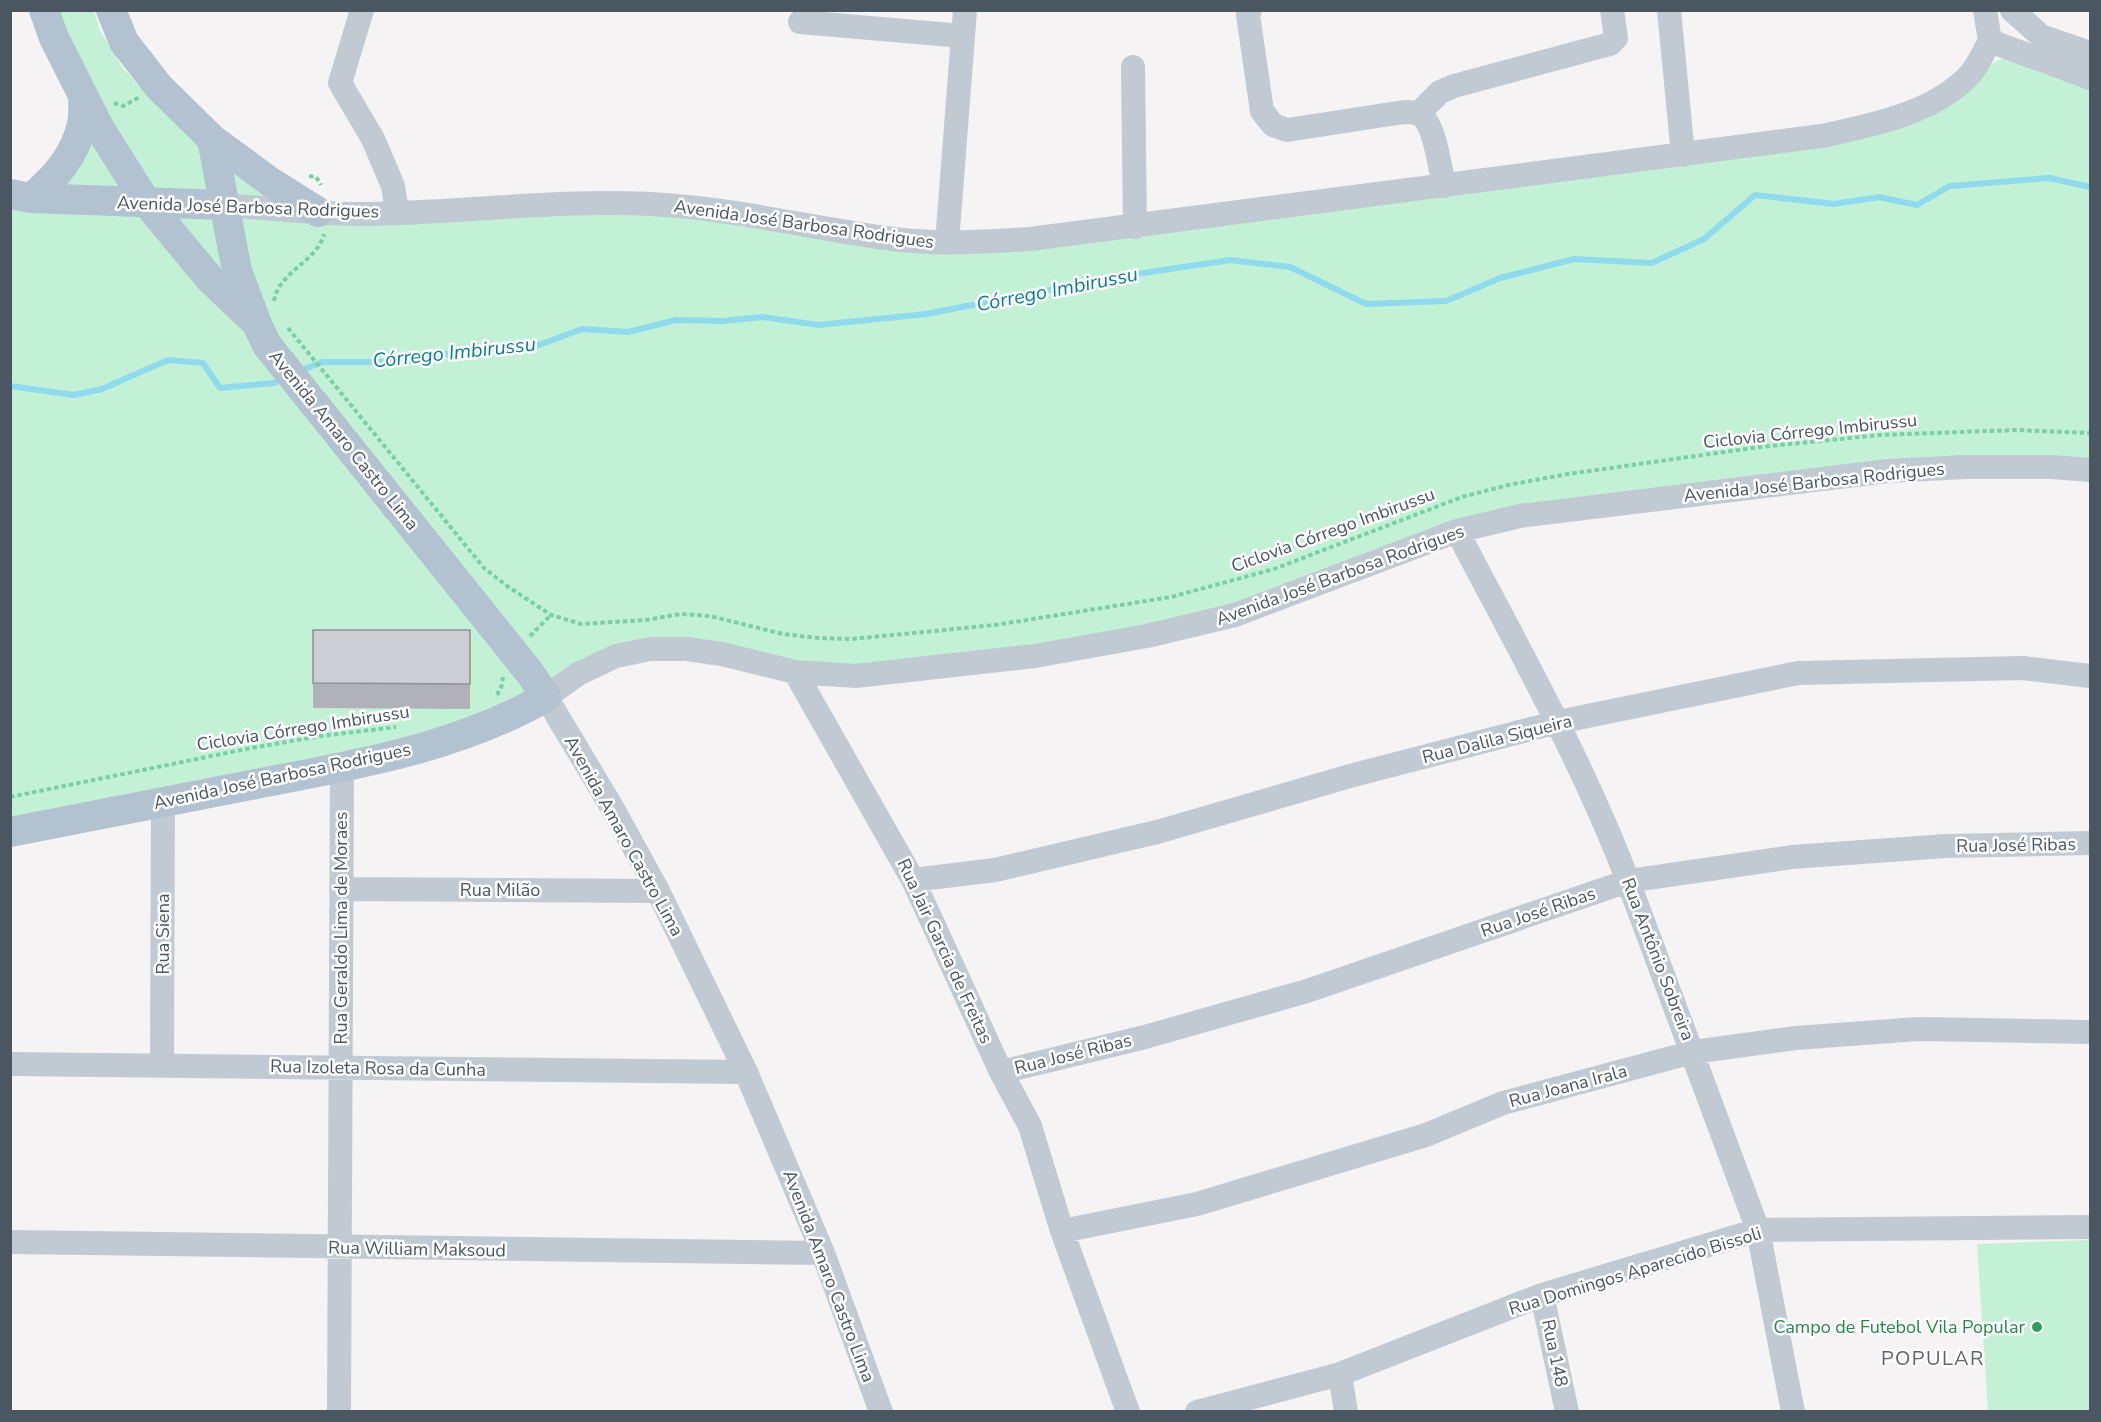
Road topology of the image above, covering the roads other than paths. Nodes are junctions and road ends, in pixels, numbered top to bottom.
1 (44, 10) edge
2 (111, 10) edge
3 (362, 10) edge
4 (965, 10) edge
5 (1250, 10) edge
6 (1612, 10) edge
7 (1669, 10) edge
8 (1985, 10) edge
9 (2012, 10) edge
10 (800, 22) dead end
11 (963, 36) junction
12 (1990, 40) junction
13 (2091, 53) edge
14 (1133, 67) dead end
15 (2091, 78) edge
16 (83, 95) junction
17 (1418, 114) junction
18 (212, 139) junction
19 (1683, 155) junction
20 (1444, 186) junction
21 (21, 196) edge
22 (146, 202) junction
23 (224, 205) junction
24 (318, 212) junction
25 (398, 212) junction
26 (1135, 227) junction
27 (947, 243) junction
28 (270, 332) junction
29 (2091, 470) edge
30 (1457, 531) junction
31 (795, 672) junction
32 (2091, 676) edge
33 (546, 697) junction
34 (1558, 722) junction
35 (342, 768) junction
36 (164, 802) junction
37 (10, 832) edge
38 (2091, 843) edge
39 (914, 880) junction
40 (1628, 881) junction
41 (341, 889) junction
42 (658, 891) junction
43 (2091, 1032) edge
44 (1693, 1052) junction
45 (10, 1064) edge
46 (162, 1065) junction
47 (340, 1067) junction
48 (746, 1072) junction
49 (1001, 1072) junction
50 (2091, 1227) edge
51 (1758, 1230) junction
52 (1062, 1231) junction
53 (10, 1242) edge
54 (340, 1248) junction
55 (824, 1253) junction
56 (1542, 1295) junction
57 (1340, 1374) junction
58 (339, 1412) edge
59 (881, 1412) edge
60 (1128, 1412) edge
61 (1197, 1412) edge
62 (1346, 1412) edge
63 (1568, 1412) edge
64 (1793, 1412) edge

1 - 16 main road, Avenida Amaro Castro Lima
2 - 18 main road
3 - 25 street
4 - 11 street
5 - 17 street
6 - 17 street
7 - 19 street
8 - 12 street
9 - 13 street
10 - 11 street
11 - 27 street
12 - 15 street
12 - 19 street, Avenida José Barbosa Rodrigues
14 - 26 street
16 - 21 main road
16 - 22 main road, Avenida Amaro Castro Lima
17 - 20 street
18 - 23 main road, Avenida Amaro Castro Lima
18 - 24 main road
19 - 20 street, Avenida José Barbosa Rodrigues
20 - 26 street, Avenida José Barbosa Rodrigues
21 - 22 main road, Avenida José Barbosa Rodrigues
22 - 23 main road, Avenida José Barbosa Rodrigues
22 - 28 main road, Avenida Amaro Castro Lima
23 - 24 street, Avenida José Barbosa Rodrigues
23 - 28 main road, Avenida Amaro Castro Lima
24 - 25 street, Avenida José Barbosa Rodrigues
25 - 27 street, Avenida José Barbosa Rodrigues
26 - 27 street, Avenida José Barbosa Rodrigues
28 - 33 main road, Avenida Amaro Castro Lima
29 - 30 street, Avenida José Barbosa Rodrigues
30 - 31 street, Avenida José Barbosa Rodrigues
30 - 34 street, Rua Antônio Sobreira
31 - 33 street, Avenida José Barbosa Rodrigues
31 - 39 street, Rua Jair Garcia de Freitas
32 - 34 street, Rua Dalila Siqueira
33 - 35 main road, Avenida José Barbosa Rodrigues
33 - 42 street, Avenida Amaro Castro Lima
34 - 39 street, Rua Dalila Siqueira
34 - 40 street, Rua Antônio Sobreira
35 - 36 main road, Avenida José Barbosa Rodrigues
35 - 41 street, Rua Geraldo Lima de Moraes
36 - 37 main road, Avenida José Barbosa Rodrigues
36 - 46 street, Rua Siena
38 - 40 street, Rua José Ribas
39 - 49 street, Rua Jair Garcia de Freitas
40 - 44 street, Rua Antônio Sobreira
40 - 49 street, Rua José Ribas
41 - 42 street, Rua Milão
41 - 47 street, Rua Geraldo Lima de Moraes
42 - 48 street, Avenida Amaro Castro Lima
43 - 44 street, Rua Joana Irala
44 - 51 street, Rua Antônio Sobreira
44 - 52 street, Rua Joana Irala
45 - 46 street, Rua Izoleta Rosa da Cunha
46 - 47 street, Rua Izoleta Rosa da Cunha
47 - 48 street, Rua Izoleta Rosa da Cunha
47 - 54 street, Rua Geraldo Lima de Moraes
48 - 55 street, Avenida Amaro Castro Lima
49 - 52 street, Rua Jair Garcia de Freitas
50 - 51 street, Rua Domingos Aparecido Bissoli
51 - 56 street, Rua Domingos Aparecido Bissoli
51 - 64 street, Rua Antônio Sobreira
52 - 60 street, Rua Jair Garcia de Freitas
53 - 54 street, Rua William Maksoud
54 - 55 street, Rua William Maksoud
54 - 58 street, Rua Geraldo Lima de Moraes
55 - 59 street, Avenida Amaro Castro Lima
56 - 57 street, Rua Domingos Aparecido Bissoli
56 - 63 street, Rua 148
57 - 61 street, Rua Domingos Aparecido Bissoli
57 - 62 street

